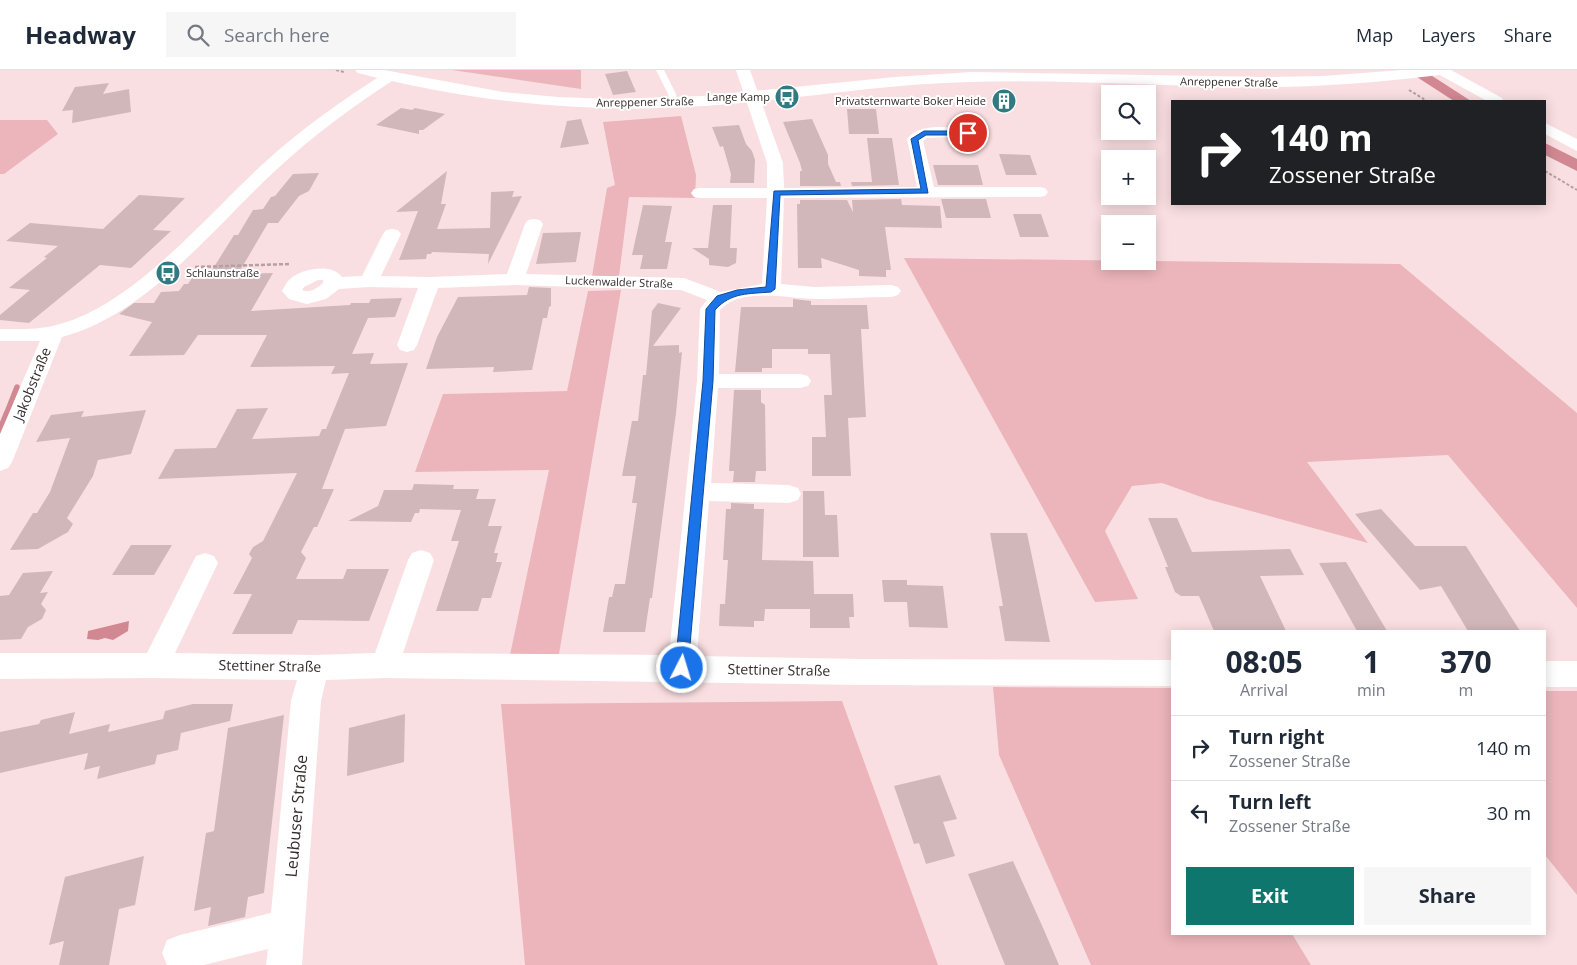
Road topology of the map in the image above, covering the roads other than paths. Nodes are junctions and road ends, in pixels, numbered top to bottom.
1 (363, 70) edge
2 (660, 70) edge
3 (743, 70) edge
4 (1435, 71) edge
5 (1381, 73) edge
6 (390, 76) junction
7 (752, 96) junction
8 (1495, 100) edge
9 (674, 103) junction
10 (1546, 129) edge
11 (968, 133) dead end
12 (1577, 146) edge
13 (926, 191) junction
14 (776, 192) junction
15 (1039, 192) dead end
16 (700, 193) dead end
17 (534, 224) dead end
18 (392, 234) dead end
19 (308, 276) road end
20 (515, 279) junction
21 (370, 281) junction
22 (430, 283) junction
23 (771, 289) junction
24 (891, 291) dead end
25 (720, 298) junction
26 (52, 334) junction
27 (0, 335) edge
28 (407, 345) dead end
29 (800, 380) dead end
30 (708, 381) junction
31 (0, 462) edge
32 (697, 492) junction
33 (789, 494) dead end
34 (421, 560) dead end
35 (205, 563) dead end
36 (155, 665) junction
37 (385, 665) junction
38 (0, 666) edge
39 (315, 668) junction
40 (682, 668) junction
41 (1171, 673) edge
42 (1546, 674) edge
43 (1577, 674) edge
44 (287, 928) junction
45 (180, 954) dead end
46 (284, 965) edge

1 - 6 street, Anreppener Straße
2 - 9 lane
3 - 7 street
4 - 5 street, Anreppener Straße
4 - 8 street
5 - 7 street, Anreppener Straße
6 - 9 street, Anreppener Straße
6 - 26 street
7 - 9 street, Anreppener Straße
7 - 14 street
10 - 12 street
11 - 13 street
13 - 14 street
13 - 15 street
14 - 16 street
14 - 23 street
17 - 20 street
18 - 21 street
19 - 21 street, Luckenwalder Straße
20 - 22 street, Luckenwalder Straße
20 - 25 street, Luckenwalder Straße
21 - 22 street, Luckenwalder Straße
22 - 28 street
23 - 24 street
23 - 25 street
25 - 30 street
26 - 27 street
26 - 31 street, Jakobstraße
29 - 30 street
30 - 32 street
32 - 33 street
32 - 40 street
34 - 37 street
35 - 36 street
36 - 38 street, Stettiner Straße
36 - 39 street, Stettiner Straße
37 - 39 street, Stettiner Straße
37 - 40 street, Stettiner Straße
39 - 44 street, Leubuser Straße
40 - 41 street, Stettiner Straße
42 - 43 street
44 - 45 street
44 - 46 street, Leubuser Straße

